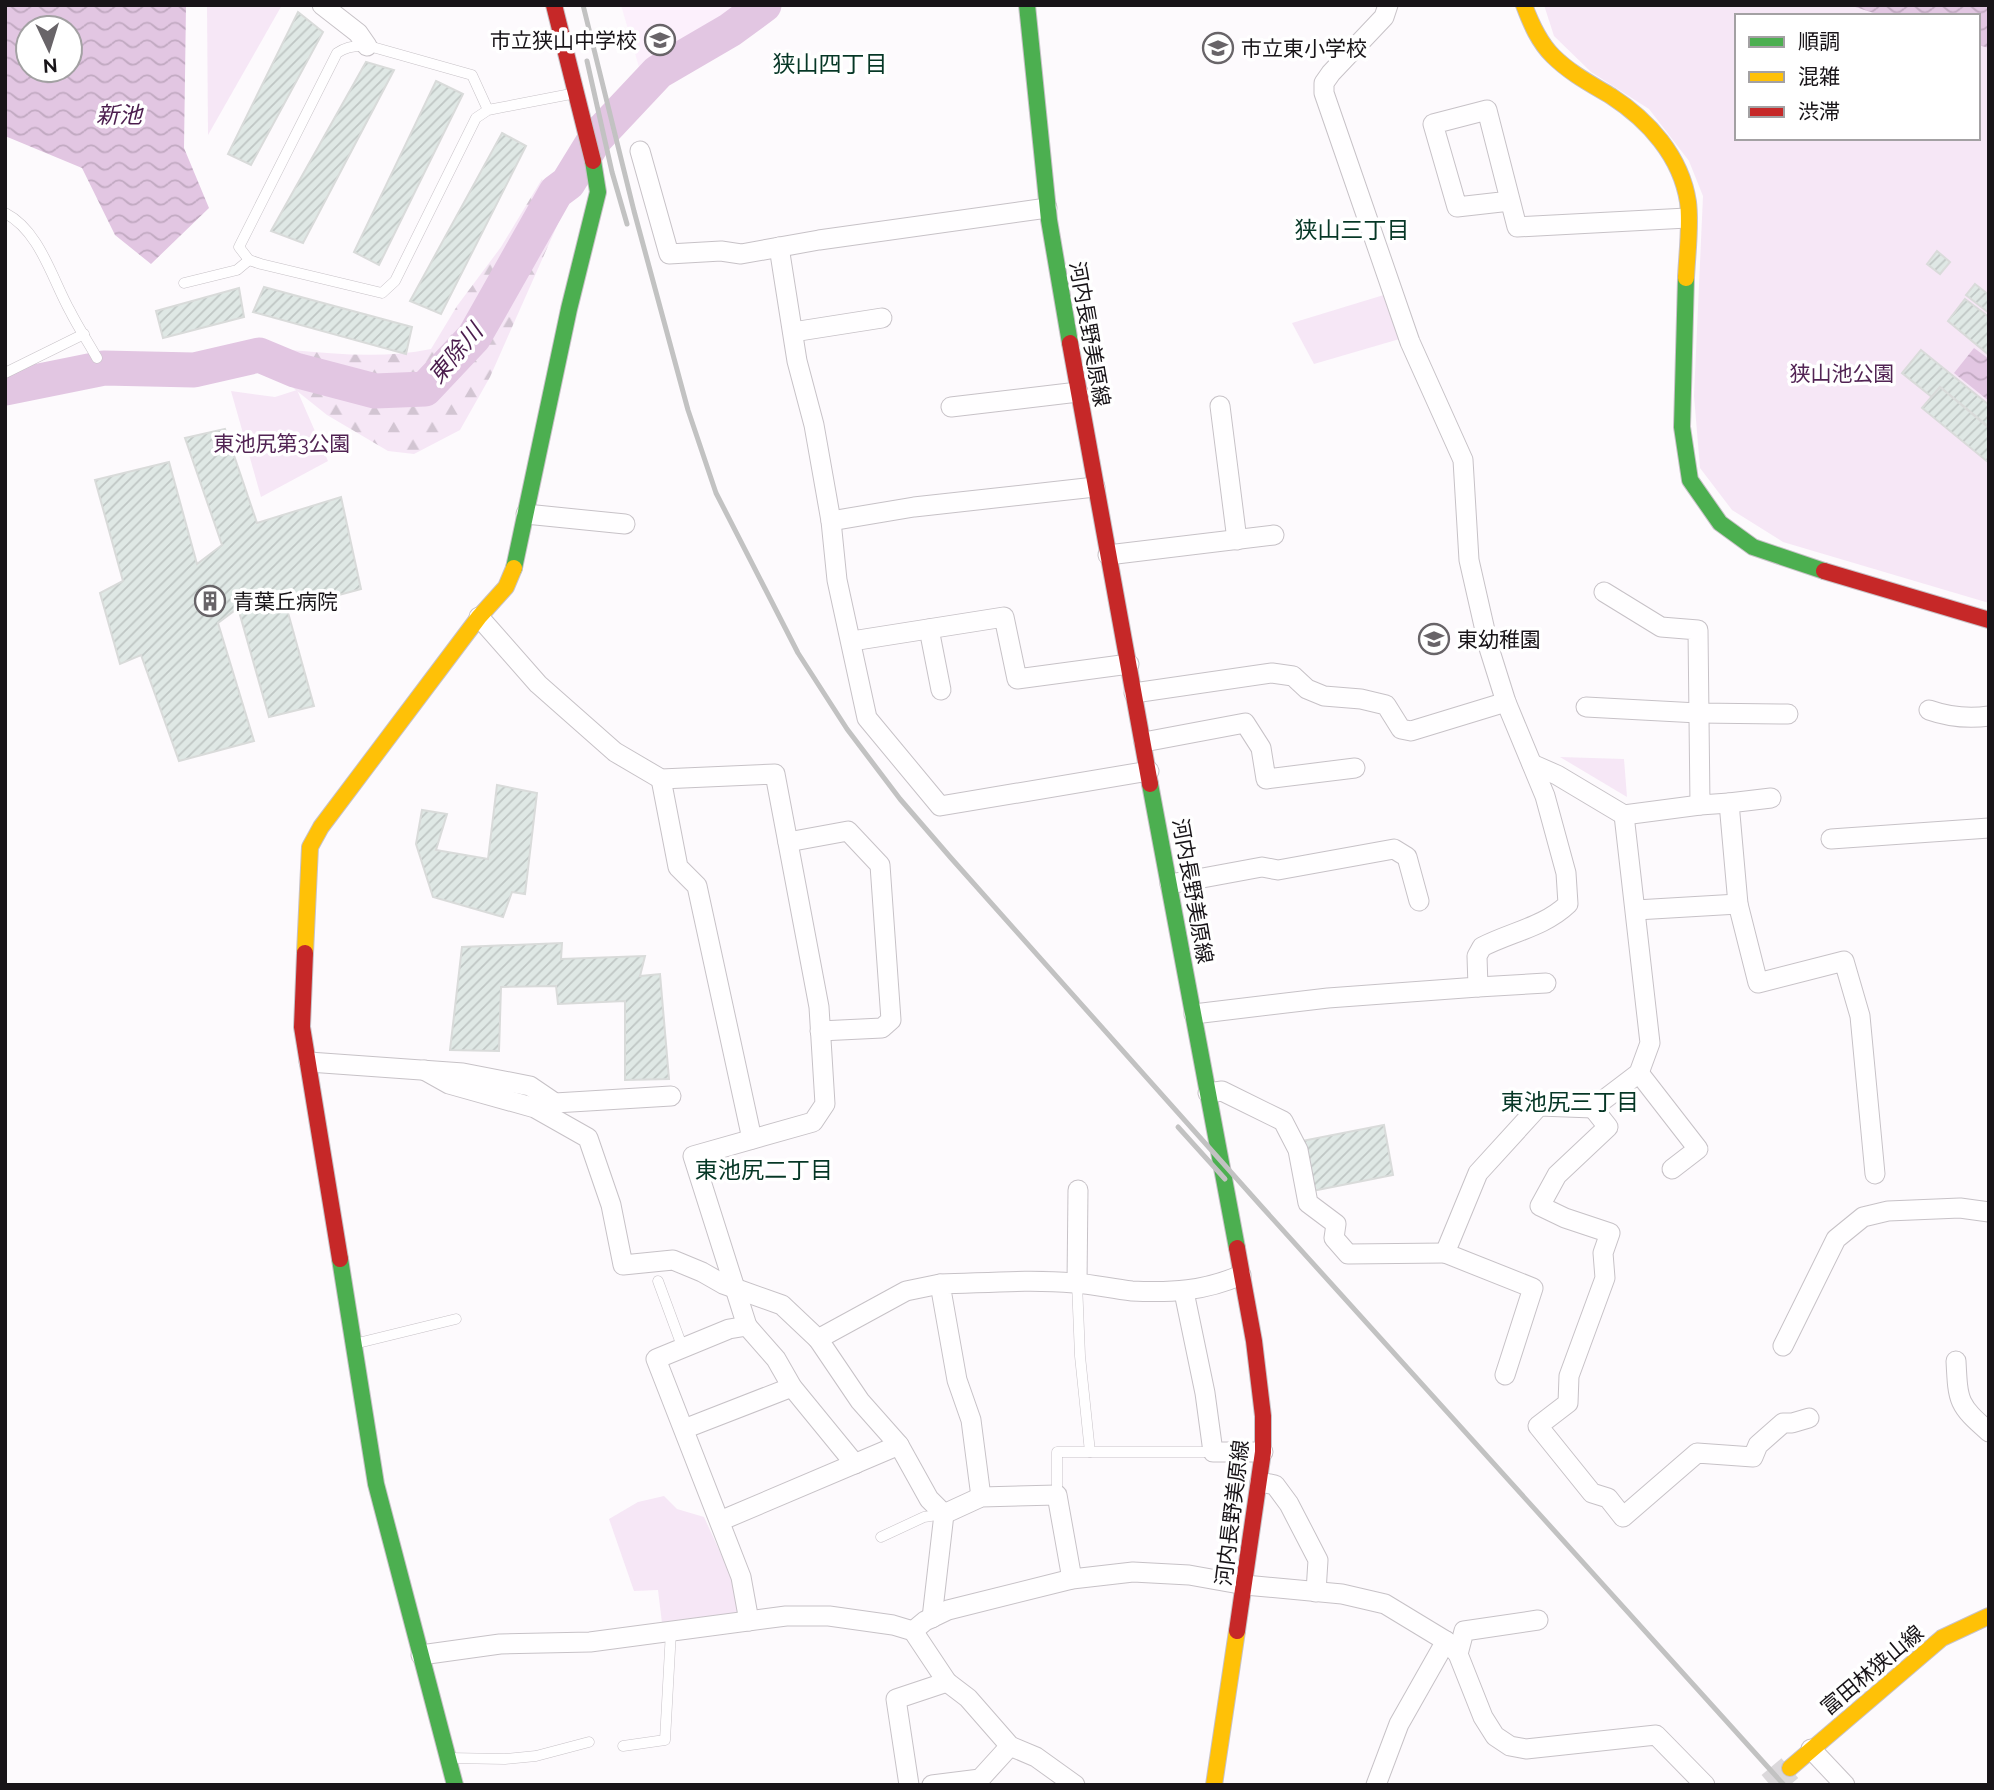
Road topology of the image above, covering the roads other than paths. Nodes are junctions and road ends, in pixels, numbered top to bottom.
1 (554, 5) edge
2 (1027, 5) edge
3 (1388, 5) edge
4 (1524, 5) edge
5 (332, 9) edge
6 (367, 46) junction
7 (576, 92) junction
8 (488, 110) junction
9 (640, 151) dead end
10 (1510, 201) junction
11 (1047, 208) junction
12 (5, 213) edge
13 (1687, 218) junction
14 (779, 247) junction
15 (249, 260) junction
16 (184, 282) dead end
17 (882, 318) dead end
18 (793, 332) junction
19 (84, 334) junction
20 (97, 358) dead end
21 (5, 373) edge
22 (1079, 392) junction
23 (1220, 406) dead end
24 (951, 407) dead end
25 (1095, 487) junction
26 (526, 514) junction
27 (831, 521) junction
28 (625, 524) dead end
29 (1274, 535) dead end
30 (1237, 540) junction
31 (1108, 555) junction
32 (1604, 592) dead end
33 (479, 617) junction
34 (1989, 620) edge
35 (929, 629) junction
36 (852, 641) junction
37 (1129, 664) junction
38 (941, 690) dead end
39 (1134, 693) junction
40 (1506, 702) junction
41 (1586, 707) dead end
42 (1929, 710) dead end
43 (1698, 713) junction
44 (1787, 714) dead end
45 (1989, 716) edge
46 (1144, 742) junction
47 (1532, 764) junction
48 (1355, 768) dead end
49 (1149, 771) junction
50 (662, 779) junction
51 (1771, 798) dead end
52 (1729, 803) junction
53 (1700, 805) junction
54 (1624, 815) junction
55 (1989, 828) edge
56 (1831, 839) dead end
57 (788, 842) junction
58 (1170, 884) junction
59 (1419, 901) dead end
60 (1738, 904) junction
61 (1636, 910) junction
62 (1546, 983) dead end
63 (1478, 986) junction
64 (1194, 1014) junction
65 (820, 1031) junction
66 (309, 1062) junction
67 (424, 1070) junction
68 (1639, 1073) junction
69 (1208, 1093) junction
70 (671, 1096) dead end
71 (1593, 1108) junction
72 (752, 1139) junction
73 (1672, 1169) dead end
74 (1875, 1174) dead end
75 (1078, 1189) dead end
76 (1989, 1212) edge
77 (1445, 1253) junction
78 (1241, 1275) junction
79 (658, 1281) dead end
80 (1077, 1283) junction
81 (940, 1284) junction
82 (735, 1289) junction
83 (1184, 1292) junction
84 (456, 1319) dead end
85 (747, 1326) junction
86 (818, 1339) junction
87 (354, 1344) junction
88 (682, 1346) junction
89 (1783, 1346) dead end
90 (1956, 1361) dead end
91 (1505, 1375) dead end
92 (792, 1387) junction
93 (1810, 1418) dead end
94 (684, 1429) junction
95 (1989, 1432) edge
96 (898, 1445) junction
97 (1090, 1452) junction
98 (1213, 1452) junction
99 (1263, 1452) junction
100 (855, 1464) junction
101 (1260, 1482) junction
102 (1057, 1495) junction
103 (981, 1497) junction
104 (944, 1514) junction
105 (720, 1521) junction
106 (881, 1536) dead end
107 (1072, 1578) junction
108 (1245, 1585) junction
109 (1316, 1592) junction
110 (1989, 1616) edge
111 (932, 1618) junction
112 (1538, 1620) dead end
113 (749, 1621) junction
114 (671, 1631) junction
115 (913, 1631) junction
116 (1452, 1648) junction
117 (421, 1655) junction
118 (947, 1682) junction
119 (589, 1742) dead end
120 (623, 1746) dead end
121 (1010, 1746) junction
122 (1811, 1749) junction
123 (1790, 1768) tunnel mouth
124 (451, 1771) edge
125 (469, 1785) edge
126 (909, 1785) edge
127 (932, 1785) edge
128 (1074, 1785) edge
129 (1214, 1785) edge
130 (1376, 1785) edge
131 (1705, 1785) edge
132 (1845, 1785) edge

1 - 7 street
2 - 11 street, 河内長野美原線
3 - 40 street
4 - 13 street
5 - 6 street
6 - 8 lane
6 - 15 lane
7 - 8 lane
7 - 26 street
8 - 15 lane
9 - 14 street
10 - 10 street
10 - 13 street
11 - 14 street
11 - 22 street, 河内長野美原線
12 - 19 lane
13 - 34 street
14 - 18 street
15 - 16 lane
17 - 18 street
18 - 27 street
19 - 20 lane
19 - 21 lane
22 - 24 street
22 - 25 street, 河内長野美原線
23 - 30 street
25 - 27 street
25 - 31 street, 河内長野美原線
26 - 28 street
26 - 33 street
27 - 36 street
29 - 30 street
30 - 31 street
31 - 37 street, 河内長野美原線
32 - 43 street
33 - 50 street
33 - 66 street
35 - 36 street
35 - 37 street
35 - 38 street
36 - 49 street
37 - 39 street, 河内長野美原線
39 - 40 street
39 - 46 street, 河内長野美原線
40 - 47 street
41 - 43 street
42 - 45 street
43 - 44 street
43 - 53 street
46 - 48 street
46 - 49 street, 河内長野美原線
47 - 54 street
47 - 63 street
49 - 58 street, 河内長野美原線
50 - 57 street
50 - 72 street
51 - 52 street
52 - 53 street
52 - 60 street
53 - 54 street
54 - 61 street
55 - 56 street
57 - 65 street
57 - 65 street
58 - 59 street
58 - 64 street, 河内長野美原線
60 - 61 street
60 - 74 street
61 - 68 street
62 - 63 street
63 - 64 street
64 - 69 street, 河内長野美原線
65 - 72 street
66 - 67 street
66 - 87 street
67 - 70 street
67 - 82 street
68 - 71 street
68 - 73 street
69 - 77 street
69 - 78 street, 河内長野美原線
71 - 77 street
71 - 93 street
72 - 82 street
75 - 80 street
76 - 89 street
77 - 91 street
78 - 83 street
78 - 99 street, 河内長野美原線
79 - 88 lane
80 - 81 street
80 - 83 street
80 - 97 lane
81 - 86 street
81 - 103 street
82 - 85 street
82 - 86 street
83 - 98 street
84 - 87 lane
85 - 88 street
85 - 92 street
86 - 96 street
87 - 117 street
88 - 94 street
90 - 95 street
92 - 94 street
92 - 100 street
94 - 105 street
96 - 100 street
96 - 104 street
97 - 98 lane
97 - 102 lane
98 - 99 street
99 - 101 street, 河内長野美原線
100 - 105 street
101 - 108 street, 河内長野美原線
101 - 109 street
102 - 103 street
102 - 107 street
103 - 104 street
104 - 106 lane
104 - 111 street
105 - 113 street
107 - 108 street
107 - 111 street
108 - 109 street
108 - 129 street, 河内長野美原線
109 - 116 street
110 - 122 street, 富田林狭山線
111 - 115 street
112 - 116 street
113 - 114 street
113 - 115 street
114 - 117 street
114 - 120 lane
115 - 118 street
116 - 130 street
116 - 131 street
117 - 124 street
118 - 121 street
118 - 126 street
119 - 124 lane
121 - 127 street
121 - 128 street
122 - 123 street, 富田林狭山線
122 - 132 street
124 - 125 lane

